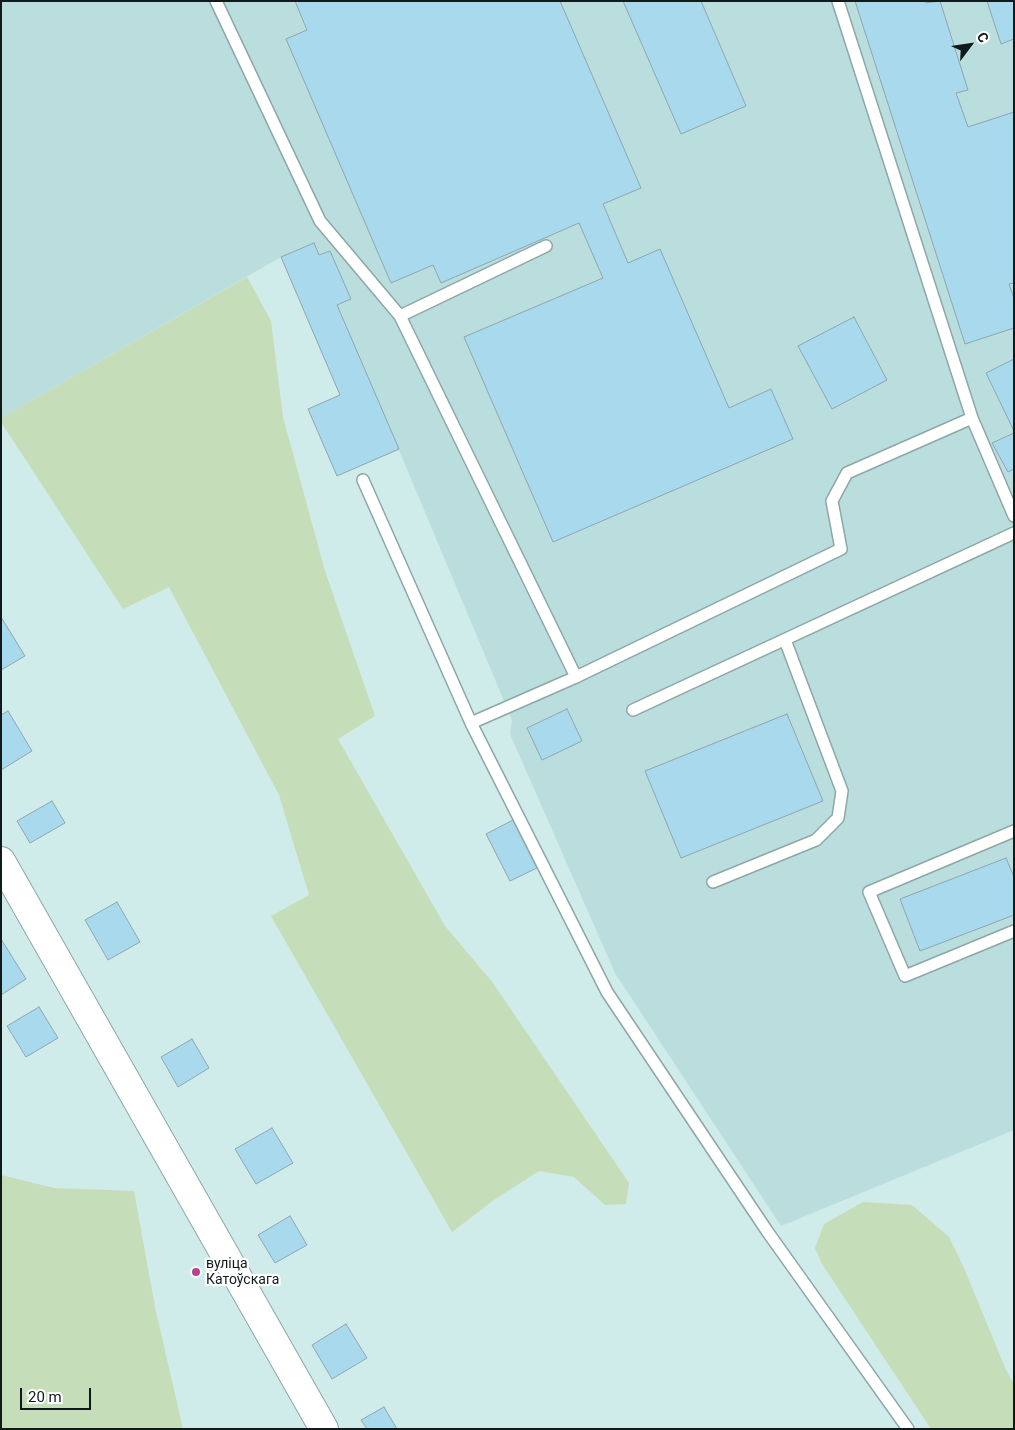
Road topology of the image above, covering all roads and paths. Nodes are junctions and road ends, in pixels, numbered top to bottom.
1 (216, 1) edge
2 (838, 1) edge
3 (546, 246) dead end
4 (400, 316) junction
5 (972, 418) junction
6 (363, 480) dead end
7 (1014, 516) edge
8 (1014, 532) edge
9 (785, 640) junction
10 (576, 677) junction
11 (633, 710) dead end
12 (471, 723) junction
13 (1014, 831) edge
14 (1, 861) edge
15 (713, 882) dead end
16 (1014, 931) edge
17 (324, 1429) edge
18 (908, 1429) edge

1 - 4 lane
2 - 5 lane
3 - 4 lane
4 - 10 lane
5 - 7 lane
5 - 10 lane
6 - 12 lane
8 - 9 lane
9 - 11 lane
9 - 15 lane
10 - 12 lane
12 - 18 lane
13 - 16 lane
14 - 17 main road

